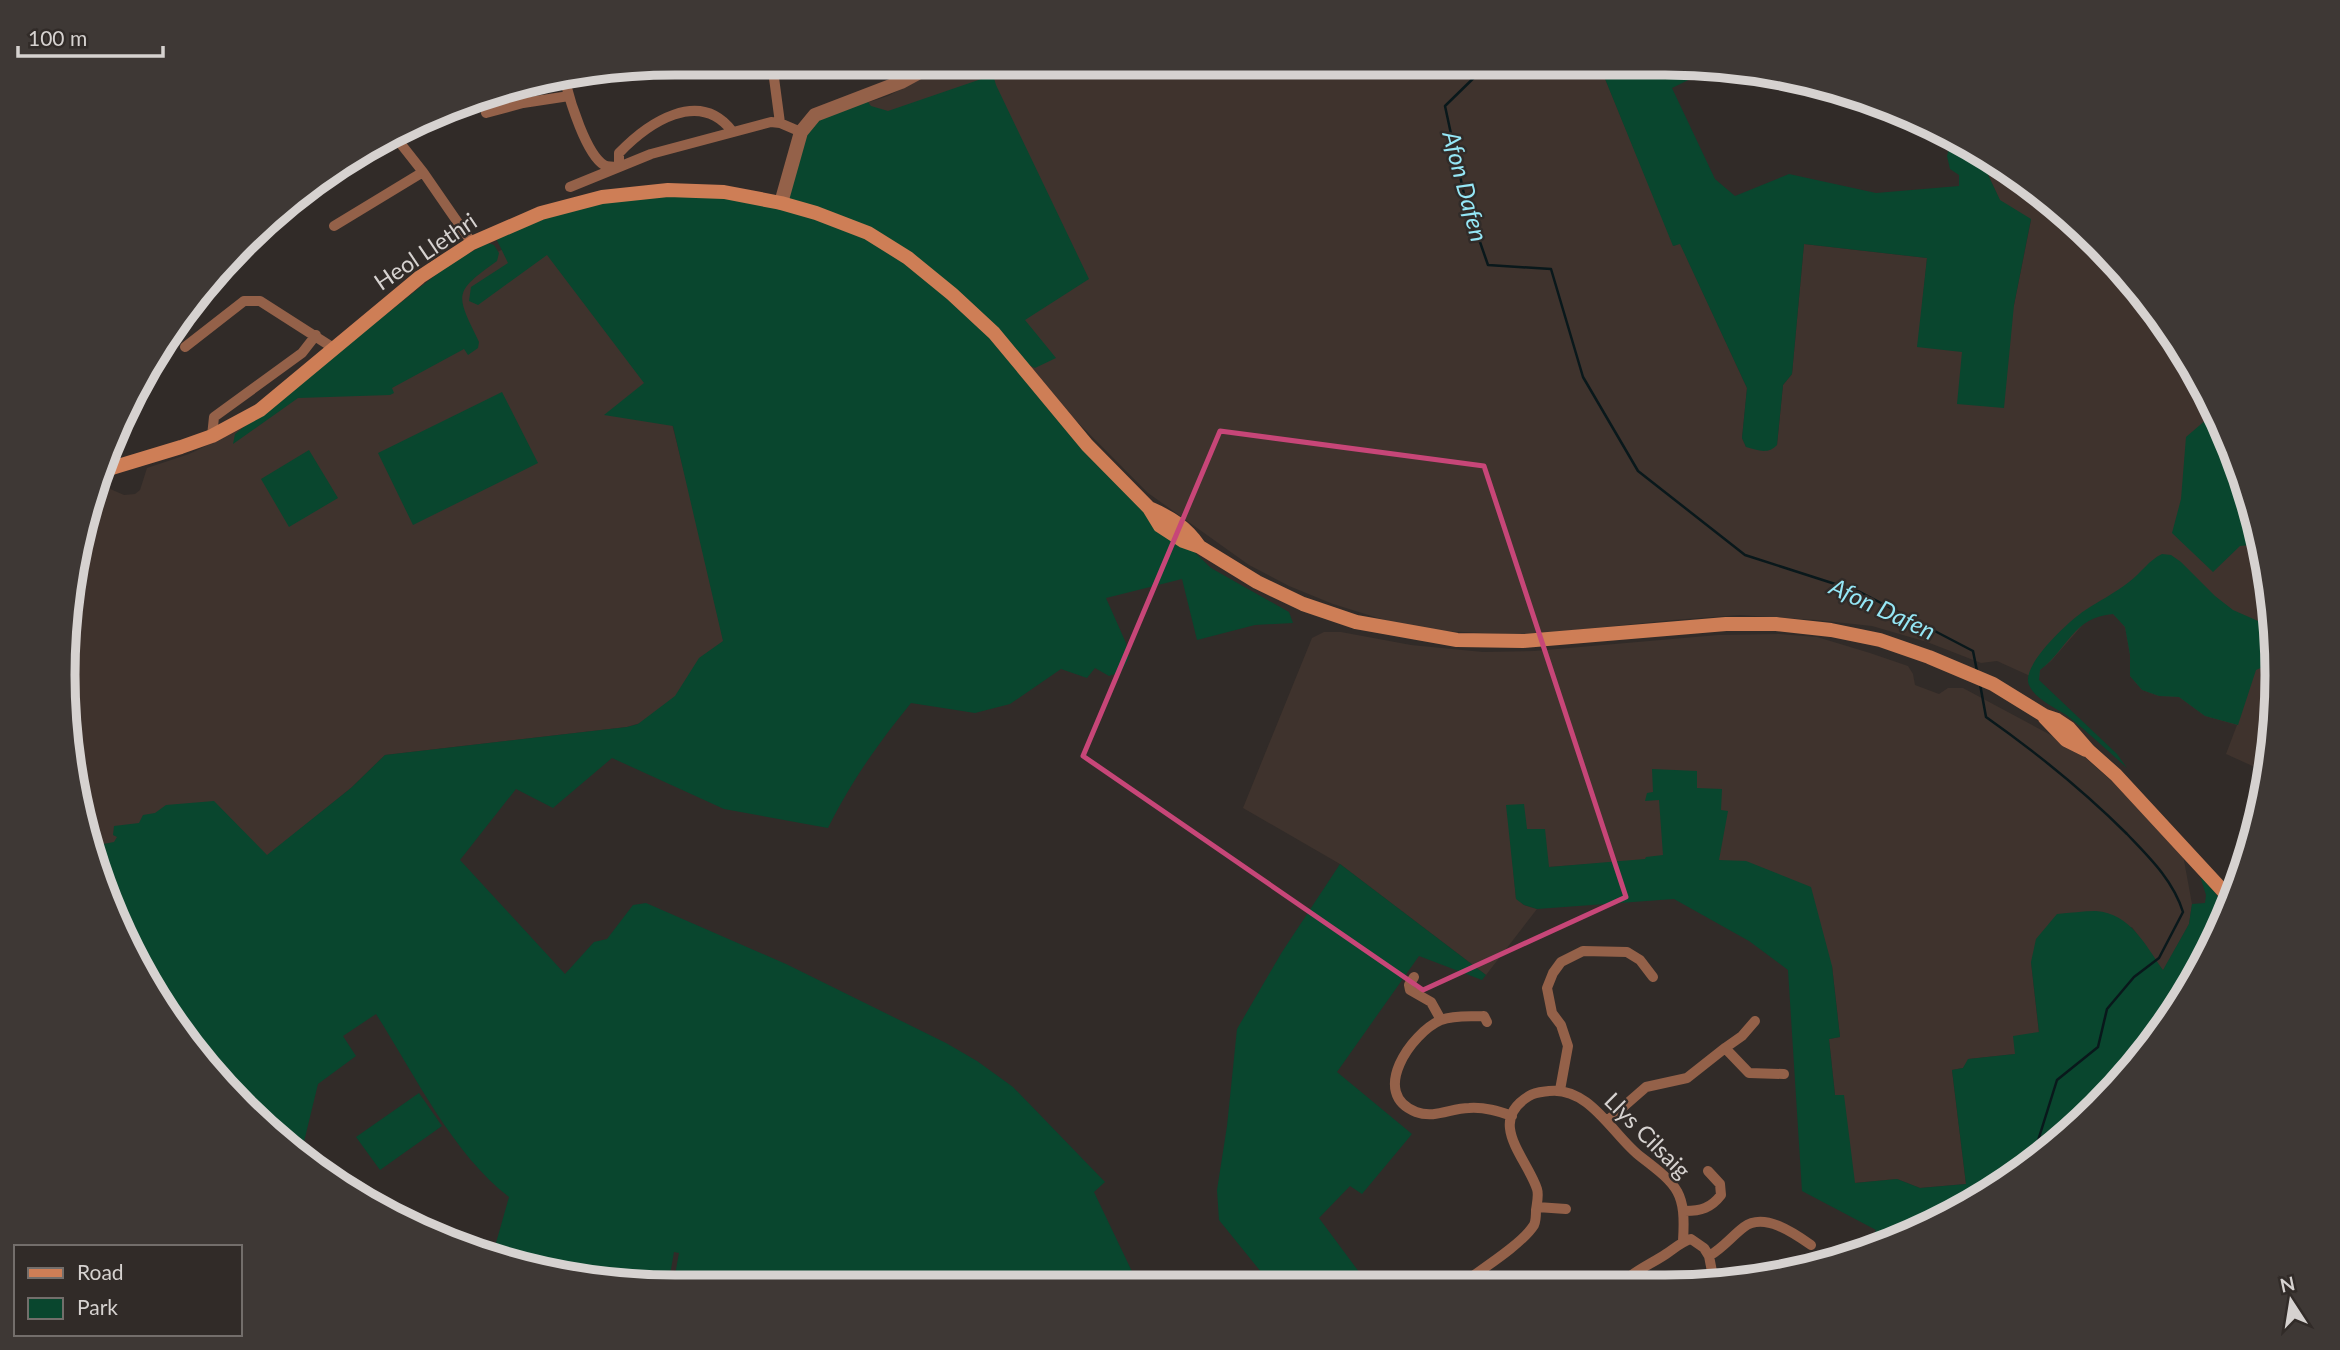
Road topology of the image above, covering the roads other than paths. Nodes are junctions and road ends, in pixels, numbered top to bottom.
1 (774, 75) edge
2 (912, 75) edge
3 (566, 86) edge
4 (569, 96) junction
5 (486, 113) dead end
6 (780, 122) junction
7 (732, 131) junction
8 (801, 132) junction
9 (402, 141) edge
10 (617, 167) junction
11 (423, 172) junction
12 (570, 187) dead end
13 (781, 203) junction
14 (334, 226) dead end
15 (472, 243) junction
16 (316, 335) junction
17 (185, 346) dead end
18 (335, 349) junction
19 (212, 436) junction
20 (112, 468) edge
21 (2224, 893) edge
22 (1414, 977) dead end
23 (1653, 977) dead end
24 (1441, 1020) junction
25 (1755, 1021) dead end
26 (1487, 1022) dead end
27 (1725, 1048) junction
28 (1784, 1074) dead end
29 (1560, 1090) junction
30 (1512, 1116) junction
31 (1607, 1121) junction
32 (1708, 1171) dead end
33 (1537, 1206) junction
34 (1566, 1209) dead end
35 (1685, 1212) junction
36 (1684, 1241) junction
37 (1811, 1245) dead end
38 (1709, 1256) junction
39 (1712, 1272) edge
40 (1473, 1275) edge
41 (1632, 1275) edge

1 - 6 street
2 - 8 street
3 - 4 street
4 - 5 street
4 - 10 street
6 - 7 street
6 - 8 street
7 - 10 street
7 - 10 street
8 - 13 street
9 - 11 street
10 - 12 street
11 - 14 street
11 - 15 street
13 - 15 main road, Heol Llethri
13 - 21 main road, Heol Llethri
15 - 18 main road, Heol Llethri
16 - 17 street
16 - 18 street
16 - 19 street
18 - 19 main road, Heol Llethri
19 - 20 main road, Heol Llethri
22 - 24 street
23 - 29 street
24 - 26 street
24 - 30 street
25 - 27 street
27 - 28 street
27 - 31 street
29 - 30 street
29 - 31 street, Llys Cilsaig
30 - 33 street
31 - 35 street, Llys Cilsaig
32 - 35 street
33 - 34 street
33 - 40 street
35 - 36 street, Llys Cilsaig
36 - 38 street
36 - 41 street
37 - 38 street
38 - 39 street

